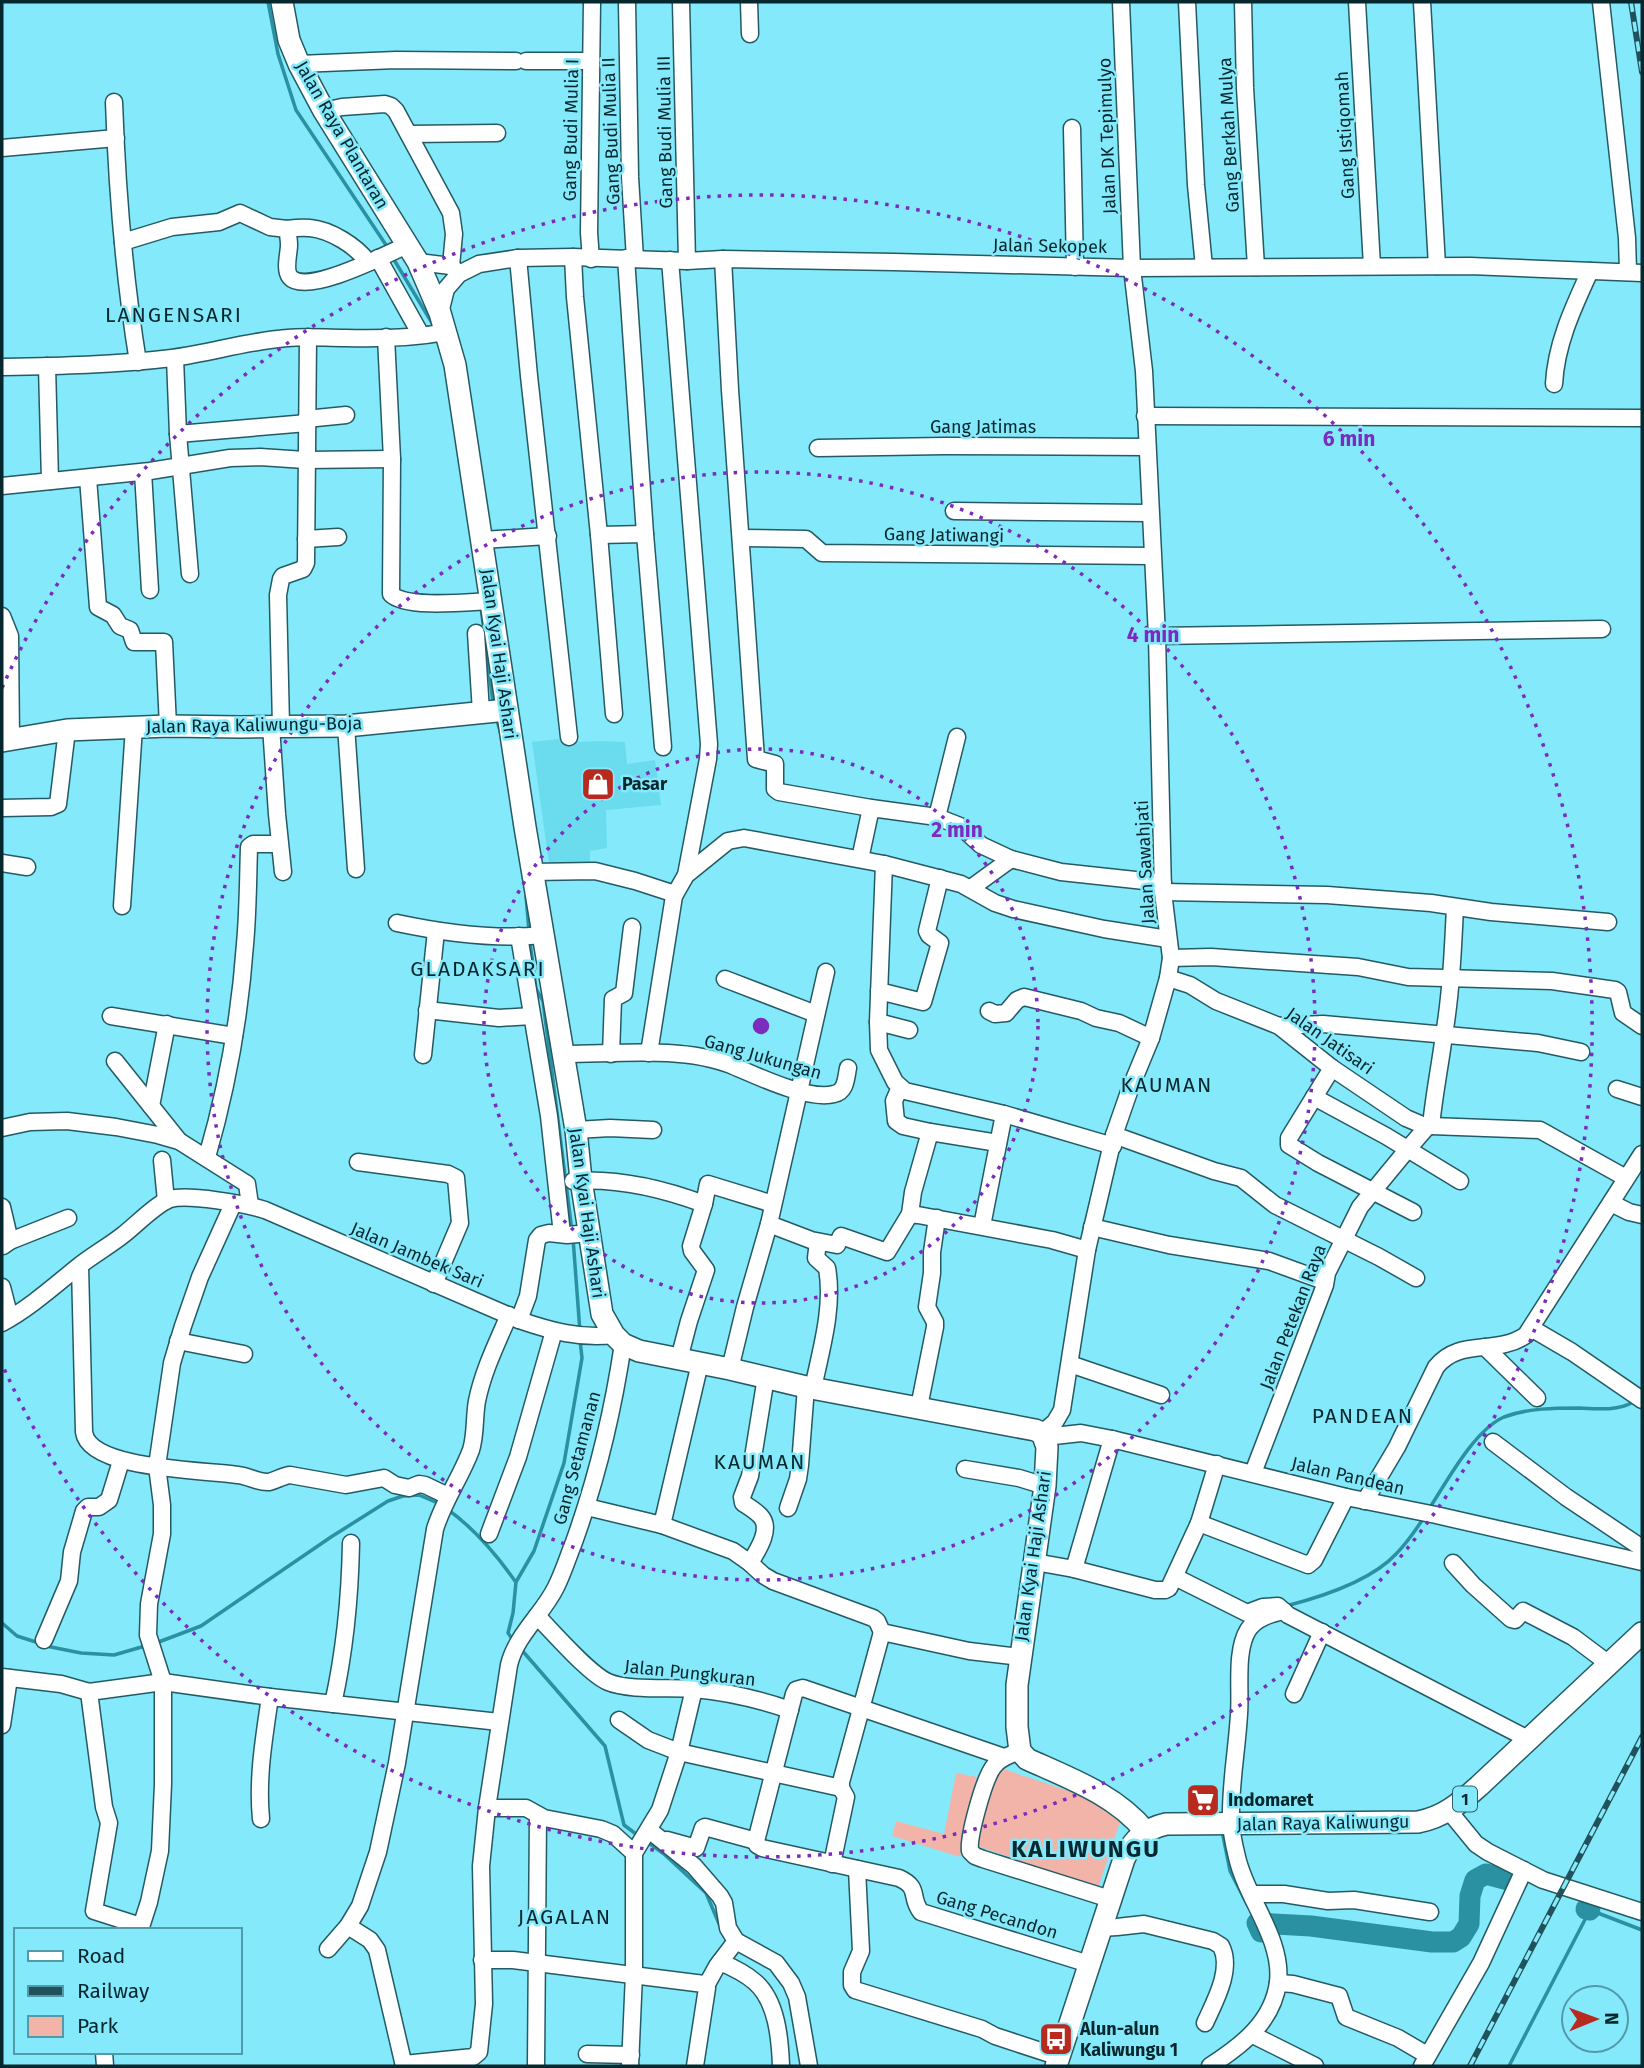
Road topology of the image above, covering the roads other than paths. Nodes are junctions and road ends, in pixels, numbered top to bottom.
1 (282, 2) edge
2 (592, 2) edge
3 (626, 2) edge
4 (681, 2) edge
5 (749, 2) edge
6 (1121, 2) edge
7 (1187, 2) edge
8 (1243, 2) edge
9 (1357, 2) edge
10 (1422, 2) edge
11 (1601, 2) edge
12 (750, 34) dead end
13 (590, 61) junction
14 (299, 64) junction
15 (114, 102) dead end
16 (324, 111) junction
17 (1072, 128) dead end
18 (497, 132) dead end
19 (409, 134) junction
20 (116, 138) junction
21 (2, 148) edge
22 (287, 229) junction
23 (123, 242) junction
24 (391, 256) junction
25 (1256, 256) junction
26 (573, 257) junction
27 (518, 258) junction
28 (591, 258) junction
29 (630, 258) junction
30 (723, 260) junction
31 (679, 261) junction
32 (1372, 265) junction
33 (1437, 266) junction
34 (1075, 267) junction
35 (1204, 267) junction
36 (1632, 267) edge
37 (1132, 268) junction
38 (455, 270) junction
39 (1590, 271) junction
40 (433, 330) junction
41 (307, 337) junction
42 (386, 337) junction
43 (175, 358) junction
44 (138, 362) junction
45 (47, 366) junction
46 (2, 367) edge
47 (1555, 384) dead end
48 (346, 415) dead end
49 (1146, 416) junction
50 (1640, 418) dead end
51 (306, 421) junction
52 (178, 435) junction
53 (1147, 447) junction
54 (818, 448) dead end
55 (392, 459) junction
56 (305, 460) junction
57 (181, 467) junction
58 (143, 472) junction
59 (88, 478) junction
60 (50, 481) junction
61 (2, 486) edge
62 (954, 511) dead end
63 (1150, 513) junction
64 (645, 534) junction
65 (599, 535) junction
66 (548, 536) junction
67 (338, 537) dead end
68 (741, 538) junction
69 (306, 539) junction
70 (482, 540) junction
71 (1152, 556) junction
72 (190, 575) dead end
73 (150, 590) dead end
74 (484, 601) junction
75 (2, 616) edge
76 (1602, 629) dead end
77 (476, 633) dead end
78 (1157, 636) junction
79 (489, 663) junction
80 (492, 711) junction
81 (614, 714) dead end
82 (168, 726) junction
83 (276, 726) junction
84 (346, 726) junction
85 (134, 727) junction
86 (67, 730) junction
87 (569, 737) dead end
88 (957, 737) dead end
89 (6, 741) edge
90 (663, 747) dead end
91 (871, 807) junction
92 (2, 808) edge
93 (937, 817) junction
94 (279, 844) junction
95 (860, 859) junction
96 (1011, 859) junction
97 (2, 863) edge
98 (884, 863) junction
99 (27, 867) dead end
100 (356, 869) dead end
101 (532, 872) junction
102 (283, 873) dead end
103 (685, 875) junction
104 (940, 878) junction
105 (971, 888) junction
106 (1163, 888) junction
107 (675, 894) junction
108 (122, 906) dead end
109 (1455, 906) junction
110 (1608, 922) dead end
111 (397, 923) dead end
112 (632, 927) dead end
113 (436, 931) junction
114 (529, 936) junction
115 (1168, 939) junction
116 (1171, 958) junction
117 (826, 972) dead end
118 (1451, 977) junction
119 (1168, 978) junction
120 (725, 979) dead end
121 (879, 991) junction
122 (427, 1010) junction
123 (989, 1011) dead end
124 (816, 1014) junction
125 (111, 1016) dead end
126 (531, 1016) junction
127 (878, 1022) junction
128 (167, 1024) junction
129 (1279, 1026) junction
130 (1642, 1026) edge
131 (909, 1030) dead end
132 (1444, 1035) junction
133 (234, 1036) junction
134 (1151, 1038) junction
135 (1581, 1052) dead end
136 (564, 1054) junction
137 (611, 1054) junction
138 (649, 1054) junction
139 (423, 1055) dead end
140 (115, 1061) dead end
141 (848, 1068) dead end
142 (1332, 1068) junction
143 (900, 1087) junction
144 (1617, 1089) dead end
145 (559, 1090) junction
146 (800, 1090) junction
147 (1314, 1097) junction
148 (1642, 1097) edge
149 (151, 1106) junction
150 (1004, 1114) junction
151 (549, 1116) junction
152 (1429, 1126) junction
153 (2, 1128) edge
154 (572, 1129) junction
155 (653, 1130) dead end
156 (930, 1132) junction
157 (180, 1141) junction
158 (1114, 1141) junction
159 (998, 1143) junction
160 (553, 1148) junction
161 (1407, 1150) junction
162 (1642, 1154) edge
163 (207, 1157) junction
164 (162, 1160) dead end
165 (358, 1162) dead end
166 (1626, 1178) junction
167 (578, 1181) junction
168 (1460, 1181) dead end
169 (558, 1182) junction
170 (1374, 1192) junction
171 (166, 1200) junction
172 (1611, 1203) junction
173 (705, 1204) junction
174 (773, 1204) junction
175 (242, 1205) junction
176 (2, 1207) edge
177 (1413, 1212) dead end
178 (910, 1214) junction
179 (1642, 1215) edge
180 (68, 1218) dead end
181 (937, 1218) junction
182 (769, 1224) junction
183 (982, 1226) junction
184 (1092, 1227) junction
185 (576, 1234) junction
186 (1345, 1240) junction
187 (818, 1242) junction
188 (6, 1244) edge
189 (1087, 1250) junction
190 (80, 1266) junction
191 (1416, 1278) dead end
192 (1324, 1281) junction
193 (434, 1283) junction
194 (2, 1287) edge
195 (514, 1317) junction
196 (6, 1320) edge
197 (1531, 1328) junction
198 (554, 1331) junction
199 (618, 1339) junction
200 (178, 1341) junction
201 (1485, 1348) junction
202 (244, 1354) dead end
203 (679, 1359) junction
204 (700, 1363) junction
205 (1070, 1364) junction
206 (730, 1369) junction
207 (766, 1377) junction
208 (809, 1387) junction
209 (1638, 1392) edge
210 (1161, 1395) dead end
211 (1537, 1398) dead end
212 (919, 1407) junction
213 (1043, 1435) junction
214 (1112, 1439) junction
215 (1493, 1442) dead end
216 (121, 1461) junction
217 (1217, 1464) junction
218 (157, 1466) junction
219 (965, 1469) dead end
220 (1253, 1473) junction
221 (1045, 1486) junction
222 (1346, 1497) junction
223 (1365, 1501) junction
224 (445, 1502) junction
225 (587, 1507) junction
226 (788, 1508) dead end
227 (1199, 1523) junction
228 (662, 1525) junction
229 (489, 1534) dead end
230 (351, 1543) dead end
231 (1642, 1548) edge
232 (1035, 1562) junction
233 (1642, 1562) edge
234 (750, 1563) junction
235 (1453, 1563) dead end
236 (1073, 1569) junction
237 (1175, 1577) junction
238 (1281, 1608) junction
239 (537, 1616) junction
240 (882, 1632) junction
241 (1322, 1633) junction
242 (1642, 1633) edge
243 (44, 1640) dead end
244 (1020, 1657) junction
245 (1609, 1664) junction
246 (5, 1678) edge
247 (163, 1682) junction
248 (694, 1689) junction
249 (89, 1692) junction
250 (1294, 1694) dead end
251 (270, 1697) junction
252 (333, 1704) junction
253 (862, 1709) junction
254 (790, 1710) junction
255 (405, 1711) junction
256 (619, 1720) dead end
257 (499, 1722) junction
258 (2, 1725) edge
259 (1528, 1740) junction
260 (679, 1752) junction
261 (1012, 1754) junction
262 (773, 1773) junction
263 (841, 1788) junction
264 (486, 1808) junction
265 (1449, 1811) junction
266 (538, 1815) junction
267 (261, 1819) dead end
268 (1225, 1824) junction
269 (1145, 1831) junction
270 (651, 1833) junction
271 (756, 1841) junction
272 (636, 1851) junction
273 (832, 1864) junction
274 (857, 1869) junction
275 (1524, 1870) junction
276 (1252, 1894) junction
277 (1110, 1899) junction
278 (1430, 1912) dead end
279 (1642, 1912) edge
280 (348, 1926) junction
281 (140, 1928) edge
282 (1100, 1928) junction
283 (328, 1949) dead end
284 (728, 1951) junction
285 (482, 1960) junction
286 (536, 1963) junction
287 (1089, 1964) junction
288 (634, 1974) junction
289 (1278, 1983) junction
290 (706, 1986) junction
291 (1205, 2023) dead end
292 (1253, 2035) junction
293 (587, 2054) dead end
294 (631, 2061) edge
295 (1425, 2061) edge
296 (1058, 2062) edge
297 (404, 2065) edge
298 (536, 2066) edge
299 (695, 2066) edge
300 (781, 2066) edge
301 (809, 2066) edge
302 (1210, 2066) edge
303 (1315, 2066) edge

1 - 14 main road, Jalan Raya Plantaran
2 - 13 street, Gang Budi Mulia I
3 - 29 street, Gang Budi Mulia II
4 - 31 street, Gang Budi Mulia III
5 - 12 street
6 - 37 street, Jalan DK Tepimulyo
7 - 35 street
8 - 25 street, Gang Berkah Mulya
9 - 32 street, Gang Istiqomah
10 - 33 street
11 - 36 street
13 - 14 street
13 - 28 street, Gang Budi Mulia I
14 - 16 main road, Jalan Raya Plantaran
15 - 20 street
16 - 19 street
16 - 24 main road, Jalan Raya Plantaran
17 - 34 street
18 - 19 street
19 - 38 street
20 - 21 street
20 - 23 street
22 - 23 street
22 - 24 street
22 - 24 street
23 - 44 street
24 - 38 street
24 - 40 main road, Jalan Raya Plantaran
24 - 40 street
25 - 32 street, Jalan Sekopek
25 - 35 street, Jalan Sekopek
26 - 27 street, Jalan Sekopek
26 - 28 street, Jalan Sekopek
26 - 65 street
27 - 38 street, Jalan Sekopek
27 - 66 street
28 - 29 street, Jalan Sekopek
29 - 31 street, Jalan Sekopek
29 - 64 street, Gang Budi Mulia II
30 - 31 street, Jalan Sekopek
30 - 34 street, Jalan Sekopek
30 - 68 street
31 - 103 street, Gang Budi Mulia III
32 - 33 street, Jalan Sekopek
33 - 39 street, Jalan Sekopek
34 - 37 street, Jalan Sekopek
35 - 37 street, Jalan Sekopek
36 - 39 street, Jalan Sekopek
37 - 49 street, Jalan Sawahjati
38 - 40 street
39 - 47 street
40 - 42 street
40 - 70 main road, Jalan Kyai Haji Ashari
41 - 42 street
41 - 43 street
41 - 51 street
42 - 55 street
43 - 44 street
43 - 52 street
44 - 45 street
45 - 46 street
45 - 60 street
48 - 51 street
49 - 50 street
49 - 53 street, Jalan Sawahjati
51 - 52 street
51 - 56 street
52 - 57 street
53 - 54 street, Gang Jatimas
53 - 63 street, Jalan Sawahjati
55 - 56 street
55 - 74 street
56 - 57 street
56 - 69 street
57 - 58 street
57 - 72 street
58 - 59 street
58 - 73 street
59 - 60 street
59 - 82 street
60 - 61 street
62 - 63 street
63 - 71 street, Jalan Sawahjati
64 - 65 street
64 - 90 street, Gang Budi Mulia II
65 - 81 street
66 - 70 street
66 - 87 street
67 - 69 street
68 - 71 street, Gang Jatiwangi
68 - 91 street
69 - 83 street
70 - 74 main road, Jalan Kyai Haji Ashari
71 - 78 street, Jalan Sawahjati
74 - 79 main road, Jalan Kyai Haji Ashari
75 - 89 street
76 - 78 street
77 - 79 street
78 - 106 street, Jalan Sawahjati
79 - 80 main road, Jalan Kyai Haji Ashari
80 - 84 main road, Jalan Raya Kaliwungu-Boja
80 - 101 main road, Jalan Kyai Haji Ashari
82 - 83 main road, Jalan Raya Kaliwungu-Boja
82 - 85 main road, Jalan Raya Kaliwungu-Boja
83 - 84 main road, Jalan Raya Kaliwungu-Boja
83 - 94 street
84 - 100 street
85 - 86 main road, Jalan Raya Kaliwungu-Boja
85 - 108 street
86 - 89 main road, Jalan Raya Kaliwungu-Boja
86 - 92 street
88 - 93 street
91 - 93 street
91 - 95 street
93 - 96 street
94 - 102 street
94 - 133 street
95 - 98 street
95 - 103 street
96 - 105 street
96 - 106 street
97 - 99 street
98 - 104 street
98 - 121 street
101 - 107 street
101 - 114 main road, Jalan Kyai Haji Ashari
103 - 107 street
104 - 105 street
104 - 121 street
105 - 115 street
106 - 109 street
106 - 115 street, Jalan Sawahjati
107 - 138 street
109 - 110 street
109 - 118 street
111 - 113 street
112 - 137 street
113 - 114 street
113 - 122 street
114 - 126 street
114 - 136 main road, Jalan Kyai Haji Ashari
115 - 116 street, Jalan Sawahjati
116 - 118 street
116 - 119 street, Jalan Sawahjati
117 - 124 street
118 - 130 street
118 - 132 street
119 - 129 street, Jalan Jatisari
119 - 134 street, Jalan Sawahjati
120 - 124 street
121 - 127 street
122 - 126 street
122 - 139 street
123 - 134 street
124 - 146 street
125 - 128 street
126 - 145 street
127 - 131 street
127 - 143 street
128 - 133 street
128 - 149 street
129 - 132 street
129 - 142 street, Jalan Jatisari
132 - 135 street
132 - 152 street
133 - 163 street
134 - 158 street, Jalan Sawahjati
136 - 137 street, Gang Jukungan
136 - 145 main road, Jalan Kyai Haji Ashari
137 - 138 street, Gang Jukungan
138 - 146 street, Gang Jukungan
140 - 149 street
141 - 146 street, Gang Jukungan
142 - 147 street
142 - 152 street, Jalan Jatisari
143 - 150 street
143 - 156 street
144 - 148 street
145 - 151 street
145 - 154 main road, Jalan Kyai Haji Ashari
146 - 174 street
147 - 161 street
147 - 170 street
149 - 157 street
150 - 158 street
150 - 159 street
151 - 154 street
151 - 160 street
152 - 161 street, Jalan Petekan Raya
152 - 166 street
153 - 157 street
154 - 155 street
154 - 160 street
154 - 167 main road, Jalan Kyai Haji Ashari
156 - 159 street
156 - 178 street
157 - 163 street
158 - 184 street, Jalan Sawahjati
158 - 186 street
159 - 183 street
160 - 169 street
161 - 168 street
161 - 170 street, Jalan Petekan Raya
162 - 166 street
163 - 175 street
164 - 171 street
165 - 193 street
166 - 172 street
167 - 169 street
167 - 173 street
167 - 185 main road, Jalan Kyai Haji Ashari
169 - 185 street
170 - 177 street
170 - 186 street, Jalan Petekan Raya
171 - 175 street, Jalan Jambek Sari
171 - 190 street
172 - 179 street
172 - 197 street
173 - 174 street
173 - 203 street
174 - 182 street
175 - 193 street, Jalan Jambek Sari
175 - 200 street
176 - 188 street
178 - 181 street
178 - 187 street
180 - 188 street
181 - 183 street
181 - 212 street
182 - 187 street
182 - 206 street
183 - 189 street
184 - 189 street, Jalan Sawahjati
184 - 192 street
185 - 195 street
185 - 199 main road, Jalan Kyai Haji Ashari
186 - 191 street
186 - 192 street, Jalan Petekan Raya
187 - 208 street
189 - 205 street, Jalan Sawahjati
190 - 196 street
190 - 216 street
192 - 220 street, Jalan Petekan Raya
193 - 195 street, Jalan Jambek Sari
194 - 196 street
195 - 198 street, Jalan Jambek Sari
195 - 224 street
197 - 201 street
197 - 209 street
198 - 199 street, Jalan Jambek Sari
198 - 229 street
199 - 203 main road
199 - 225 street, Gang Setamanan
200 - 202 street
200 - 218 street
201 - 211 street
201 - 223 street
203 - 204 main road
204 - 206 main road
204 - 228 street
205 - 210 street
205 - 213 street, Jalan Sawahjati
206 - 207 main road
207 - 208 main road
207 - 234 street
208 - 212 main road
208 - 226 street
212 - 213 main road
213 - 214 street, Jalan Pandean
213 - 221 main road, Jalan Kyai Haji Ashari
214 - 217 street, Jalan Pandean
214 - 236 street
215 - 231 street
216 - 218 street
216 - 243 street
217 - 220 street, Jalan Pandean
217 - 227 street
218 - 224 street
218 - 247 street
219 - 221 street
220 - 222 street, Jalan Pandean
221 - 232 main road, Jalan Kyai Haji Ashari
222 - 223 street, Jalan Pandean
222 - 227 street
223 - 233 street, Jalan Pandean
224 - 255 street
225 - 228 street
225 - 239 street, Gang Setamanan
227 - 237 street
228 - 234 street
230 - 252 street
232 - 236 street
232 - 244 main road, Jalan Kyai Haji Ashari
234 - 240 street
235 - 245 street
236 - 237 street
237 - 238 street
238 - 241 street
238 - 268 street
239 - 248 street, Jalan Pungkuran
239 - 257 street, Gang Setamanan
240 - 244 street
240 - 253 street
241 - 250 street
241 - 259 street
242 - 245 main road, Jalan Raya Kaliwungu / 1
244 - 261 main road, Jalan Kyai Haji Ashari
245 - 259 main road, Jalan Raya Kaliwungu / 1
246 - 249 street
246 - 258 street
247 - 249 street
247 - 251 street
247 - 281 street
248 - 254 street, Jalan Pungkuran
248 - 260 street
249 - 281 street
251 - 252 street
251 - 267 street
252 - 255 street
253 - 254 street
253 - 261 street
253 - 263 street
254 - 262 street
255 - 257 street
255 - 280 street
256 - 260 street
257 - 264 street, Gang Setamanan
259 - 265 main road, Jalan Raya Kaliwungu / 1
260 - 262 street
260 - 270 street
261 - 269 main road
261 - 277 street
262 - 263 street
262 - 271 street
263 - 273 street
264 - 266 street
264 - 285 street, Gang Setamanan
265 - 268 main road, Jalan Raya Kaliwungu / 1
265 - 275 street
266 - 272 street
266 - 286 street
268 - 269 main road, Jalan Raya Kaliwungu / 1
268 - 276 street
269 - 277 main road
270 - 271 street, Gang Pecandon
270 - 272 street
270 - 284 street
271 - 273 street, Gang Pecandon
272 - 288 street
273 - 274 street, Gang Pecandon
274 - 287 street, Gang Pecandon
274 - 296 street
275 - 279 street
275 - 295 street
276 - 278 street
276 - 289 street
277 - 282 main road
280 - 283 street
280 - 297 street
282 - 287 main road
282 - 291 street
284 - 290 street
284 - 300 street
284 - 301 street
285 - 286 street
285 - 297 street, Gang Setamanan
286 - 288 street
286 - 298 street
287 - 296 main road
288 - 290 street
288 - 294 street
289 - 292 street
289 - 295 street
290 - 299 street
292 - 302 street
292 - 303 street
293 - 294 street

